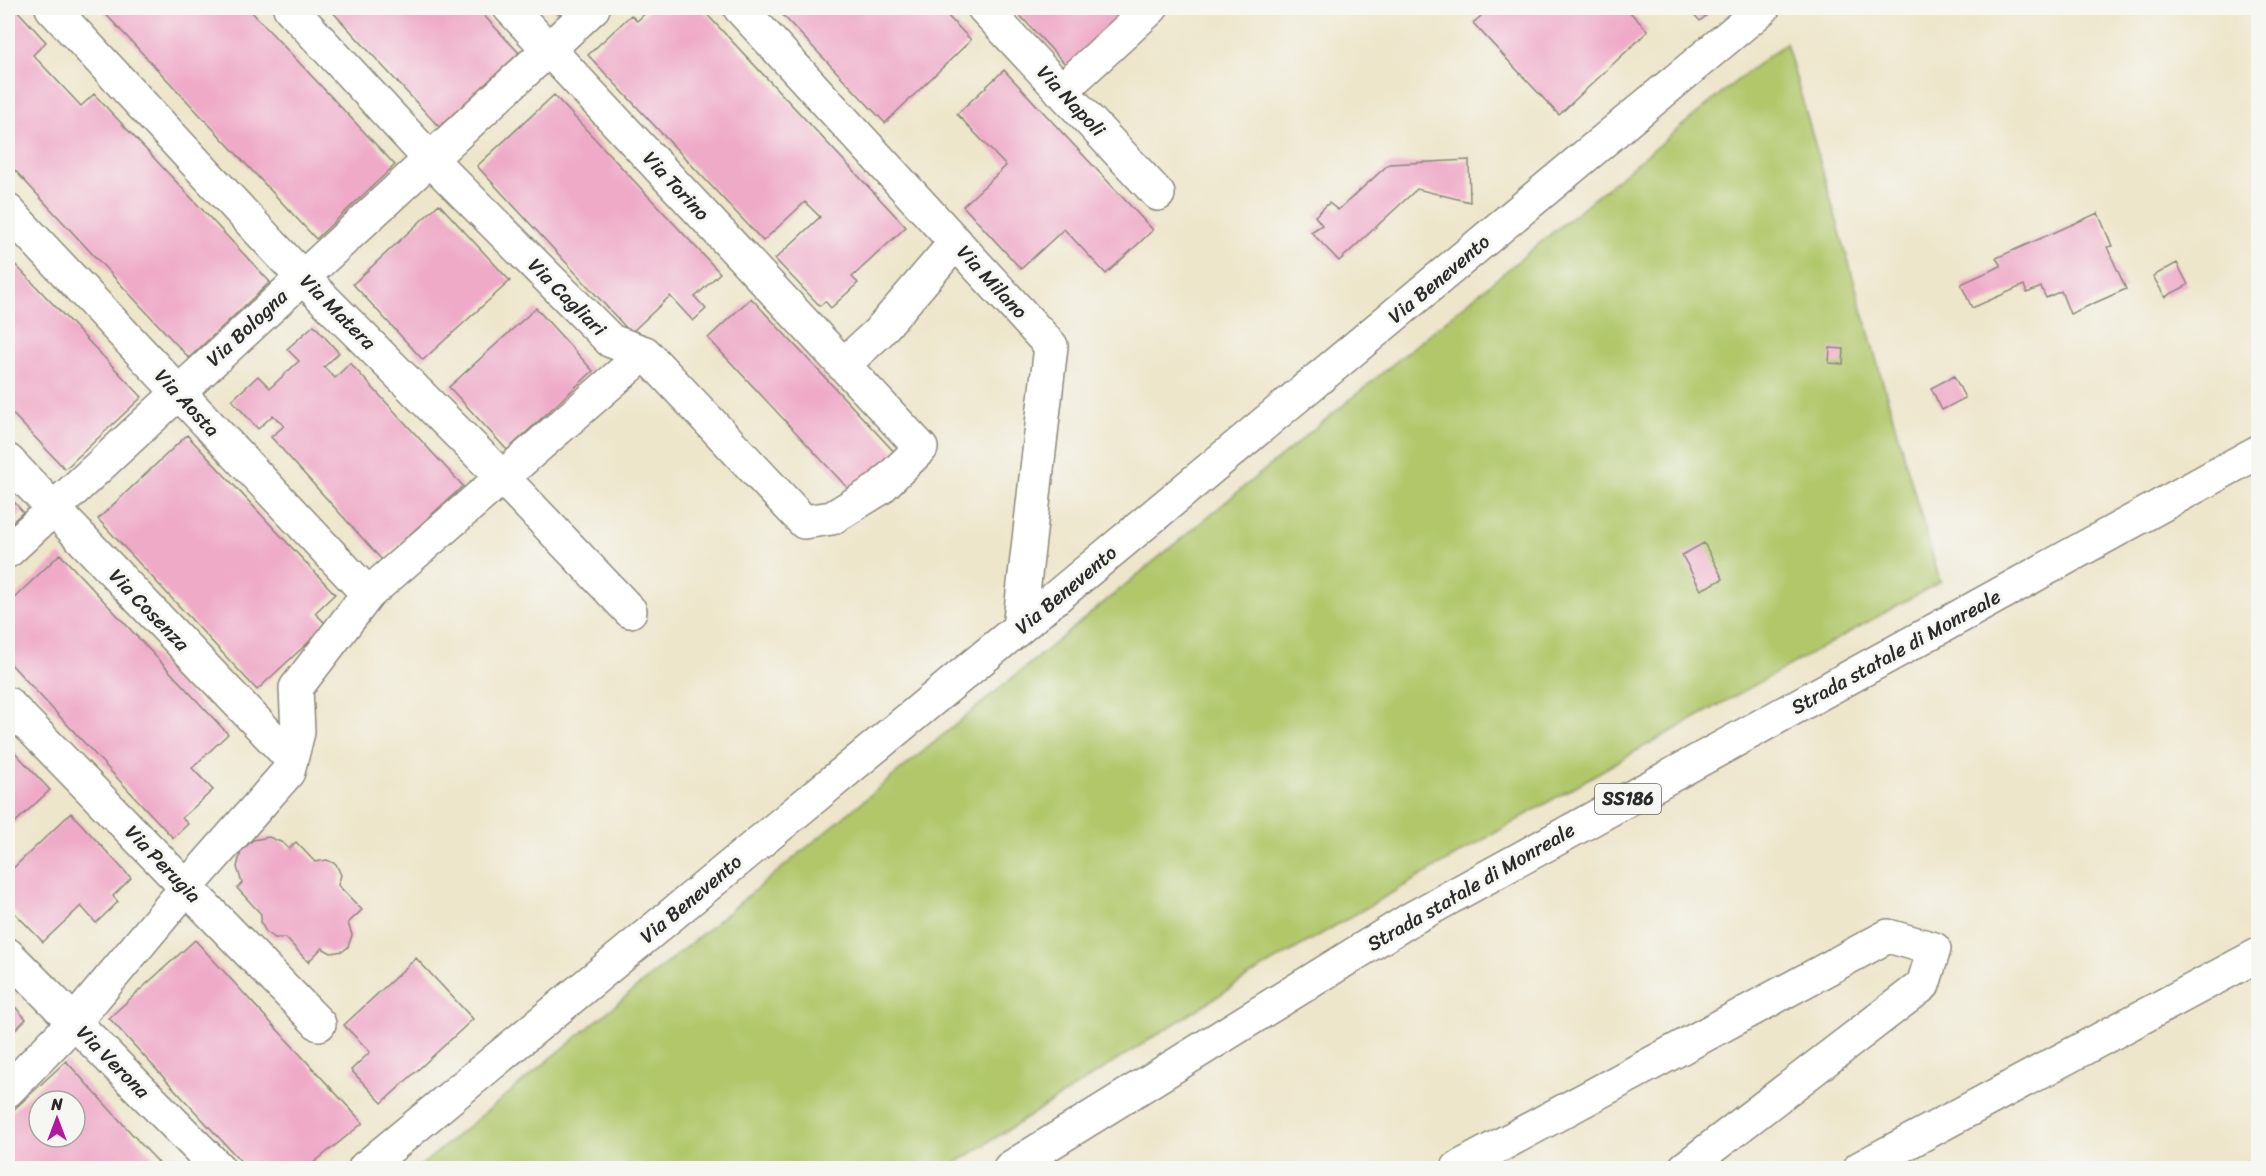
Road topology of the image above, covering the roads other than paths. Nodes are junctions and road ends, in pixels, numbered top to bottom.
1 (52, 8) edge
2 (290, 8) edge
3 (510, 8) edge
4 (593, 8) edge
5 (740, 8) edge
6 (984, 8) edge
7 (1151, 8) edge
8 (1763, 8) edge
9 (548, 49) junction
10 (1061, 91) junction
11 (430, 159) junction
12 (1158, 194) dead end
13 (8, 211) edge
14 (956, 242) junction
15 (302, 277) junction
16 (645, 353) junction
17 (843, 365) junction
18 (177, 393) junction
19 (921, 448) joint
20 (2259, 452) edge
21 (8, 461) edge
22 (502, 477) junction
23 (52, 509) junction
24 (8, 551) edge
25 (368, 594) junction
26 (630, 611) dead end
27 (1019, 628) junction
28 (8, 704) edge
29 (291, 758) junction
30 (186, 888) junction
31 (8, 955) edge
32 (2259, 955) edge
33 (74, 1022) junction
34 (319, 1024) dead end
35 (8, 1090) edge
36 (218, 1168) edge
37 (365, 1168) edge
38 (1010, 1168) edge
39 (1458, 1168) edge
40 (1684, 1168) edge
41 (1860, 1168) edge

1 - 15 street, Via Matera
2 - 11 street, Via Cagliari
3 - 9 street, Via Torino
4 - 9 street, Via Bologna
5 - 14 street, Via Milano
6 - 10 street, Via Napoli
7 - 10 street
8 - 27 street, Via Benevento
9 - 11 street, Via Bologna
9 - 17 street, Via Torino
10 - 12 street, Via Napoli
11 - 15 street, Via Bologna
11 - 16 street, Via Cagliari
13 - 18 street, Via Aosta
14 - 17 street
14 - 27 street, Via Milano
15 - 18 street, Via Bologna
15 - 22 street, Via Matera
16 - 19 street, Via Cagliari
16 - 22 street
17 - 19 street, Via Torino
18 - 23 street, Via Bologna
18 - 25 street, Via Aosta
20 - 38 street, Strada statale di Monreale / SS186
21 - 23 street, Via Cosenza
22 - 25 street
22 - 26 street, Via Matera
23 - 24 street, Via Bologna
23 - 29 street, Via Cosenza
25 - 29 street
27 - 37 street, Via Benevento
28 - 30 street, Via Perugia
29 - 30 street
30 - 33 street
30 - 34 street, Via Perugia
31 - 33 street, Via Verona
32 - 41 street
33 - 35 street
33 - 36 street, Via Verona
39 - 40 street

